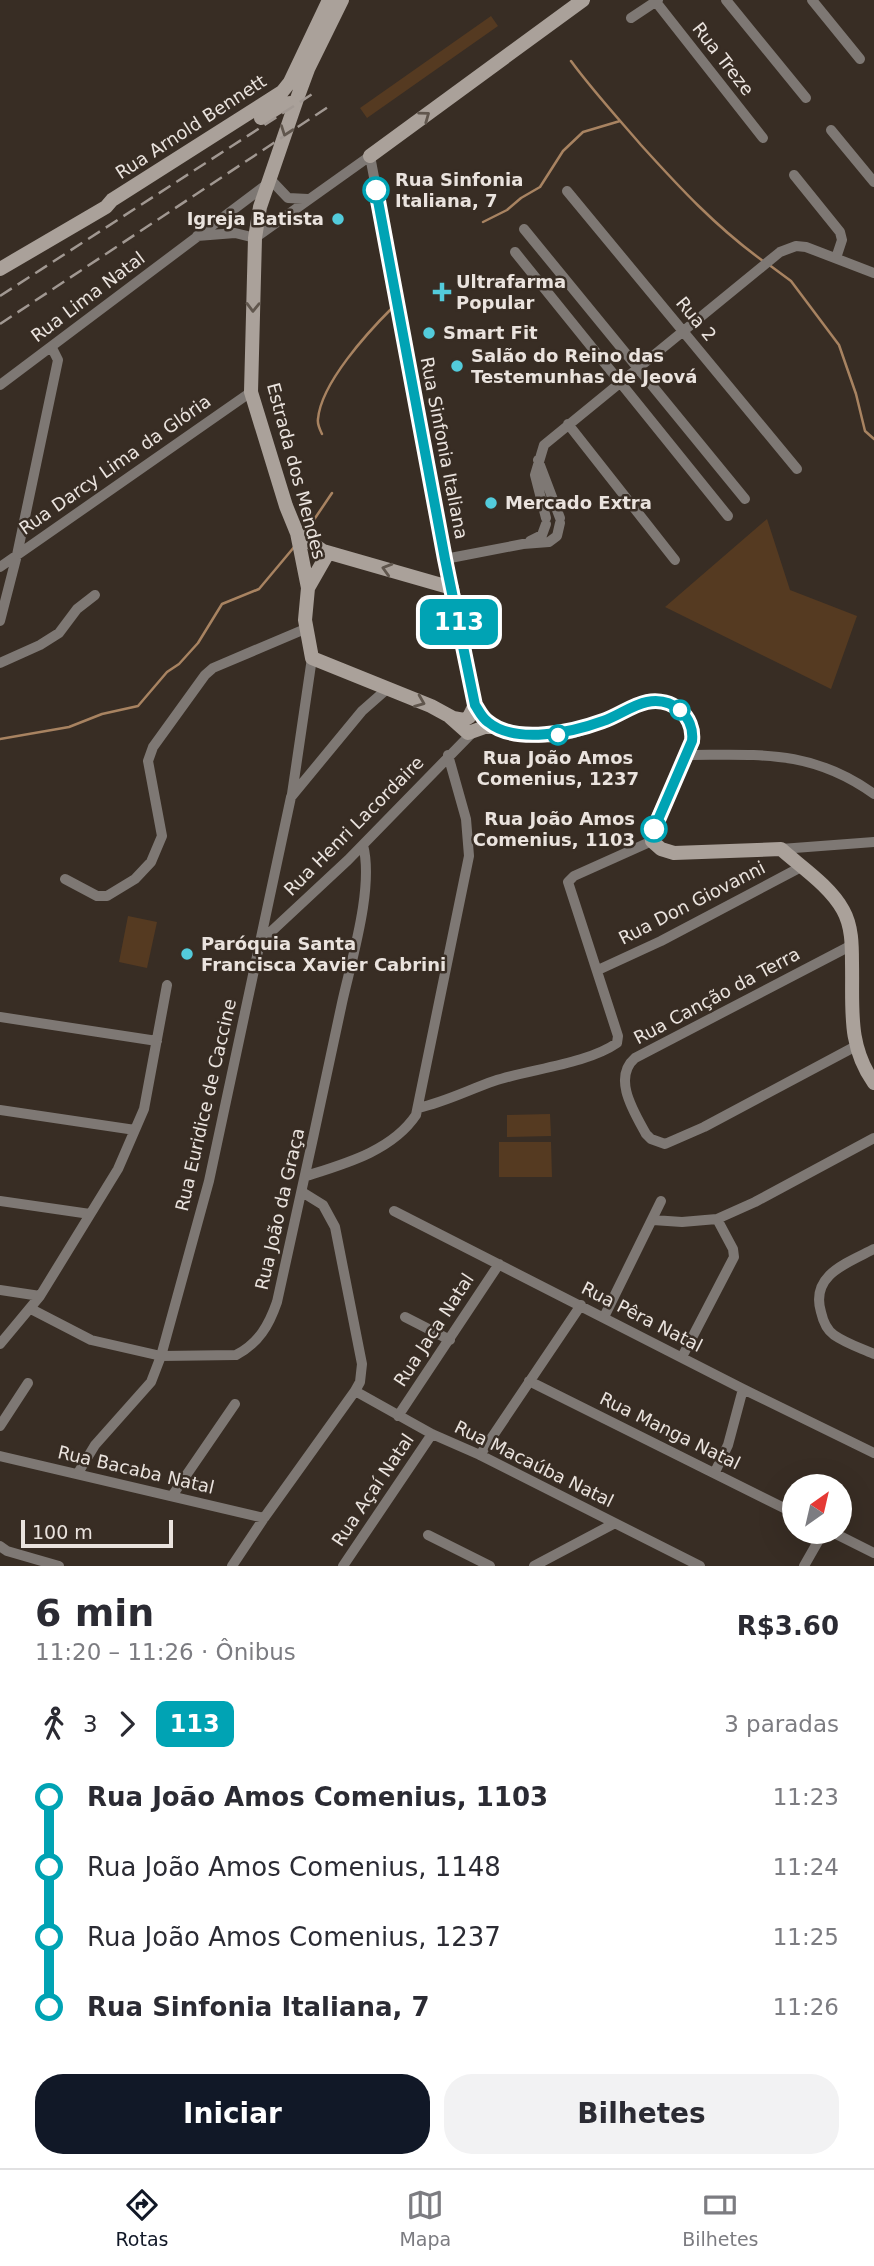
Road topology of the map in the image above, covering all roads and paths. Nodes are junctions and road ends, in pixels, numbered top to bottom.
1 (329, 0) edge
2 (342, 0) edge
3 (583, 0) edge
4 (726, 0) edge
5 (812, 0) edge
6 (657, 1) edge
7 (631, 18) dead end
8 (860, 59) dead end
9 (806, 98) dead end
10 (294, 107) junction
11 (831, 130) dead end
12 (763, 138) dead end
13 (370, 156) junction
14 (794, 175) dead end
15 (268, 181) junction
16 (874, 182) edge
17 (567, 191) dead end
18 (308, 199) junction
19 (106, 207) junction
20 (524, 229) dead end
21 (197, 236) junction
22 (255, 239) junction
23 (514, 253) dead end
24 (835, 258) junction
25 (0, 269) edge
26 (874, 273) edge
27 (683, 330) junction
28 (52, 348) junction
29 (639, 367) junction
30 (620, 383) junction
31 (0, 385) edge
32 (251, 392) junction
33 (568, 424) junction
34 (538, 460) junction
35 (797, 469) dead end
36 (745, 499) dead end
37 (727, 516) dead end
38 (297, 533) junction
39 (523, 544) junction
40 (328, 553) junction
41 (17, 555) junction
42 (445, 559) junction
43 (675, 561) dead end
44 (0, 567) edge
45 (308, 588) junction
46 (452, 588) junction
47 (95, 595) dead end
48 (0, 621) edge
49 (305, 629) junction
50 (312, 657) junction
51 (0, 663) edge
52 (387, 689) junction
53 (475, 705) junction
54 (449, 716) junction
55 (483, 727) junction
56 (448, 755) junction
57 (687, 755) junction
58 (874, 794) edge
59 (291, 797) junction
60 (652, 841) junction
61 (874, 842) edge
62 (363, 845) junction
63 (781, 849) junction
64 (801, 867) junction
65 (65, 879) dead end
66 (260, 942) junction
67 (852, 946) junction
68 (598, 970) junction
69 (167, 985) dead end
70 (0, 1017) edge
71 (157, 1041) junction
72 (856, 1046) junction
73 (874, 1083) edge
74 (418, 1108) junction
75 (0, 1110) edge
76 (135, 1130) junction
77 (874, 1138) edge
78 (306, 1176) junction
79 (302, 1192) junction
80 (0, 1201) edge
81 (661, 1201) dead end
82 (394, 1211) dead end
83 (90, 1214) junction
84 (717, 1219) junction
85 (653, 1220) junction
86 (874, 1249) edge
87 (499, 1264) junction
88 (0, 1290) edge
89 (40, 1296) junction
90 (581, 1305) junction
91 (30, 1309) junction
92 (405, 1317) dead end
93 (604, 1317) junction
94 (450, 1340) junction
95 (0, 1344) edge
96 (872, 1352) edge
97 (161, 1356) junction
98 (682, 1357) junction
99 (529, 1381) junction
100 (28, 1383) dead end
101 (743, 1389) junction
102 (355, 1391) junction
103 (235, 1404) dead end
104 (398, 1416) junction
105 (0, 1426) edge
106 (432, 1434) junction
107 (874, 1453) edge
108 (480, 1455) junction
109 (0, 1456) edge
110 (715, 1472) junction
111 (78, 1473) junction
112 (172, 1496) junction
113 (782, 1507) edge
114 (264, 1518) junction
115 (615, 1523) junction
116 (428, 1535) dead end
117 (852, 1542) edge
118 (817, 1544) edge
119 (0, 1546) edge
120 (874, 1553) edge
121 (59, 1566) edge
122 (232, 1566) edge
123 (343, 1566) edge
124 (490, 1566) edge
125 (534, 1566) edge
126 (700, 1566) edge
127 (804, 1566) edge

1 - 19 street, Rua Arnold Bennett
2 - 10 street, Estrada dos Mendes
13 -> 3 street
4 - 9 street
5 - 8 street
6 - 7 street
6 - 12 street, Rua Treze
10 -> 15 street, Estrada dos Mendes
10 - 19 street, Rua Arnold Bennett
11 - 16 street
13 - 18 street
13 - 42 street, Rua Sinfonia Italiana
14 - 24 street
15 - 18 street
15 - 21 street, Rua Lima Natal
15 - 22 street, Estrada dos Mendes
17 - 27 street, Rua 2
18 - 22 street
19 - 25 street, Rua Arnold Bennett
20 - 29 street
21 - 22 street
21 - 28 street, Rua Lima Natal
22 -> 32 street, Estrada dos Mendes
23 - 30 street
24 - 26 street
24 - 27 street
27 - 29 street
27 - 35 street, Rua 2
28 - 31 street, Rua Lima Natal
28 - 41 street
29 - 30 street
29 - 36 street
30 - 33 street
30 - 37 street
32 - 38 street, Estrada dos Mendes
32 - 41 street, Rua Darcy Lima da Glória
33 - 34 street
33 - 43 street
34 - 39 street
34 - 39 street
38 - 40 street
38 - 45 street, Estrada dos Mendes
39 - 42 street
40 - 45 street
46 -> 40 street
41 - 44 street, Rua Darcy Lima da Glória
41 - 48 street
42 - 46 street, Rua Sinfonia Italiana
45 - 49 street, Estrada dos Mendes
46 - 53 street, Rua Sinfonia Italiana
47 - 51 street
49 - 50 street, Estrada dos Mendes
49 - 65 street
50 - 52 street
50 - 59 street, Estrada dos Mendes
52 -> 54 street
52 - 59 street, Rua Euridice de Caccine
53 - 54 street
53 - 55 street
54 - 55 street
55 - 56 street, Rua Henri Lacordaire
55 - 57 street
56 - 62 street, Rua Henri Lacordaire
56 - 74 street
57 - 58 street
57 - 60 street
59 - 66 street, Rua Euridice de Caccine
60 - 63 street
60 - 68 street
61 - 63 street
62 - 66 street, Rua Henri Lacordaire
62 - 78 street, Rua João da Graça
63 - 64 street
64 - 67 street
64 - 68 street, Rua Don Giovanni
66 - 97 street, Rua Euridice de Caccine
67 - 72 street
67 - 72 street, Rua Canção da Terra
68 - 74 street
69 - 71 street
70 - 71 street
71 - 76 street
72 - 73 street
74 - 78 street
75 - 76 street
76 - 83 street
77 - 84 street
78 - 79 street, Rua João da Graça
79 - 97 street, Rua João da Graça
79 - 102 street
80 - 83 street
81 - 85 street
82 - 87 street, Rua Pêra Natal
83 - 89 street
84 - 85 street
84 - 98 street
85 - 93 street
86 - 96 street
87 - 90 street, Rua Pêra Natal
87 - 94 street, Rua Jaca Natal
88 - 89 street
89 - 91 street
90 - 93 street, Rua Pêra Natal
90 - 99 street
91 - 95 street
91 - 97 street, Rua João da Graça
92 - 94 street
93 - 98 street, Rua Pêra Natal
94 - 104 street, Rua Jaca Natal
97 - 111 street, Rua Euridice de Caccine
98 - 101 street, Rua Pêra Natal
99 - 108 street
99 - 110 street, Rua Manga Natal
100 - 105 street
101 - 107 street, Rua Pêra Natal
101 - 110 street
102 - 104 street, Rua Macaúba Natal
102 - 114 street
103 - 112 street
104 - 106 street, Rua Macaúba Natal
106 - 108 street, Rua Macaúba Natal
106 - 123 street, Rua Açaí Natal
108 - 115 street, Rua Macaúba Natal
109 - 111 street, Rua Bacaba Natal
110 - 113 street, Rua Manga Natal
111 - 112 street, Rua Bacaba Natal
112 - 114 street, Rua Bacaba Natal
114 - 122 street
115 - 125 street
115 - 126 street, Rua Macaúba Natal
116 - 124 street
117 - 120 street
118 - 127 street
119 - 121 street

